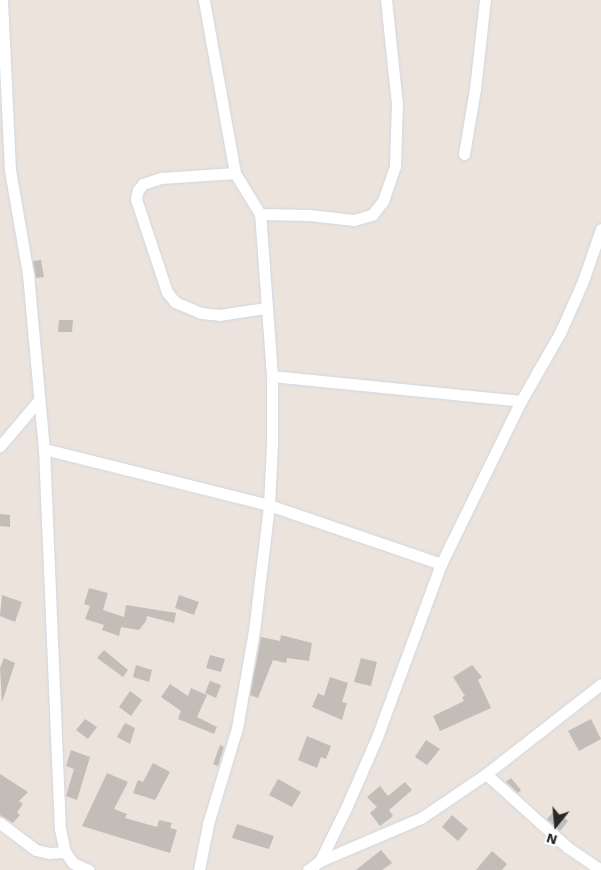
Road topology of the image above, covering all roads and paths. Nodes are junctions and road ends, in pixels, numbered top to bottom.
1 (2, 0) edge
2 (204, 0) edge
3 (386, 0) edge
4 (485, 0) edge
5 (0, 126) edge
6 (464, 154) dead end
7 (5, 172) edge
8 (234, 173) junction
9 (260, 214) junction
10 (601, 229) edge
11 (266, 308) junction
12 (272, 376) junction
13 (40, 400) junction
14 (521, 401) junction
15 (0, 446) edge
16 (44, 449) junction
17 (269, 504) junction
18 (441, 564) junction
19 (601, 684) edge
20 (486, 774) junction
21 (0, 823) edge
22 (65, 852) junction
23 (320, 861) junction
24 (89, 870) edge
25 (199, 870) edge
26 (308, 870) edge
27 (601, 870) edge

1 - 7 street
2 - 8 street
3 - 9 street
4 - 6 street
5 - 7 street
7 - 13 street
8 - 9 street
8 - 11 street
9 - 11 street
10 - 14 street
11 - 12 street
12 - 14 street
12 - 17 street
13 - 15 street
13 - 16 street
14 - 18 street
16 - 17 street
16 - 22 street
17 - 18 street
17 - 25 street
18 - 23 street
19 - 20 street
20 - 23 street
20 - 27 street
21 - 22 street
22 - 24 street
23 - 26 street

